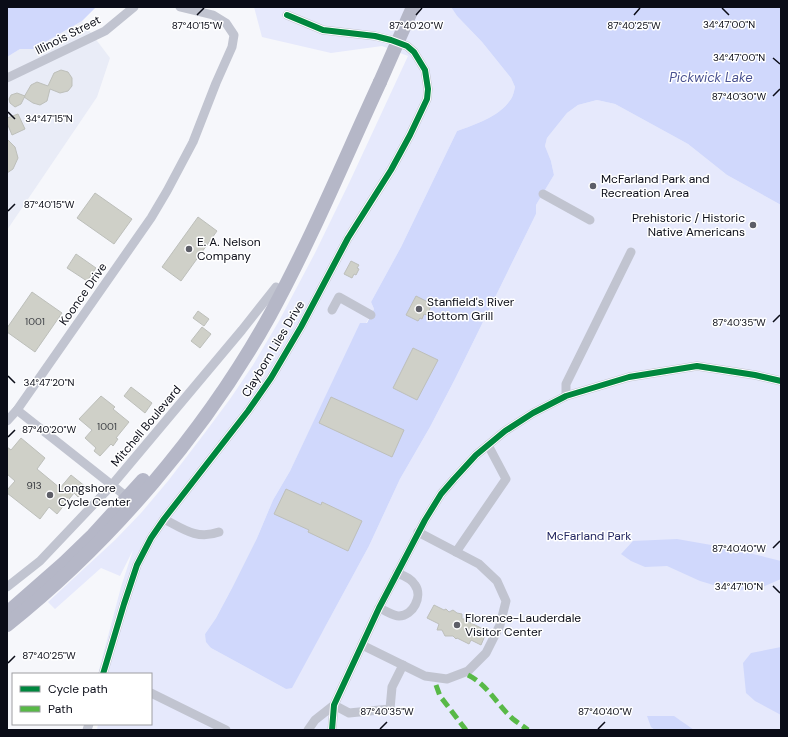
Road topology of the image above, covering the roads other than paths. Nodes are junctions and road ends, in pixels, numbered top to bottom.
1 (134, 7) edge
2 (180, 7) edge
3 (404, 7) edge
4 (413, 7) edge
5 (287, 15) dead end
6 (7, 78) edge
7 (375, 80) junction
8 (543, 194) dead end
9 (590, 220) dead end
10 (631, 252) dead end
11 (276, 287) junction
12 (332, 310) dead end
13 (371, 315) dead end
14 (781, 381) edge
15 (566, 396) junction
16 (17, 410) junction
17 (7, 421) edge
18 (488, 445) junction
19 (112, 485) junction
20 (127, 497) junction
21 (164, 519) junction
22 (219, 532) dead end
23 (418, 532) junction
24 (456, 552) junction
25 (40, 561) junction
26 (397, 573) junction
27 (51, 574) junction
28 (7, 587) edge
29 (33, 591) junction
30 (7, 605) edge
31 (379, 608) junction
32 (7, 613) edge
33 (7, 625) edge
34 (362, 645) junction
35 (403, 665) junction
36 (106, 673) edge
37 (152, 693) edge
38 (334, 705) junction
39 (226, 730) edge
40 (308, 730) edge
41 (332, 730) edge

1 - 6 street, Illinois Street
2 - 16 street, Koonce Drive
3 - 7 highway
4 - 7 highway, bridge
5 - 21 street, Clayborn Liles Drive
7 - 11 highway
7 - 33 highway
8 - 9 street
10 - 15 street
11 - 19 street, Mitchell Boulevard
11 - 20 highway
12 - 13 street
14 - 15 street
15 - 18 street
16 - 17 street, Koonce Drive
16 - 19 street
18 - 23 street
18 - 24 street
19 - 20 street
19 - 25 street, Mitchell Boulevard
20 - 27 highway
21 - 22 street
21 - 36 street, Clayborn Liles Drive
23 - 24 street
23 - 26 street
24 - 35 street
25 - 27 street
25 - 28 street, Mitchell Boulevard
26 - 31 street
26 - 31 street
27 - 29 highway
29 - 30 highway
29 - 32 highway
31 - 34 street
34 - 35 street
34 - 38 street
35 - 38 street
37 - 39 street
38 - 40 street
38 - 41 street

